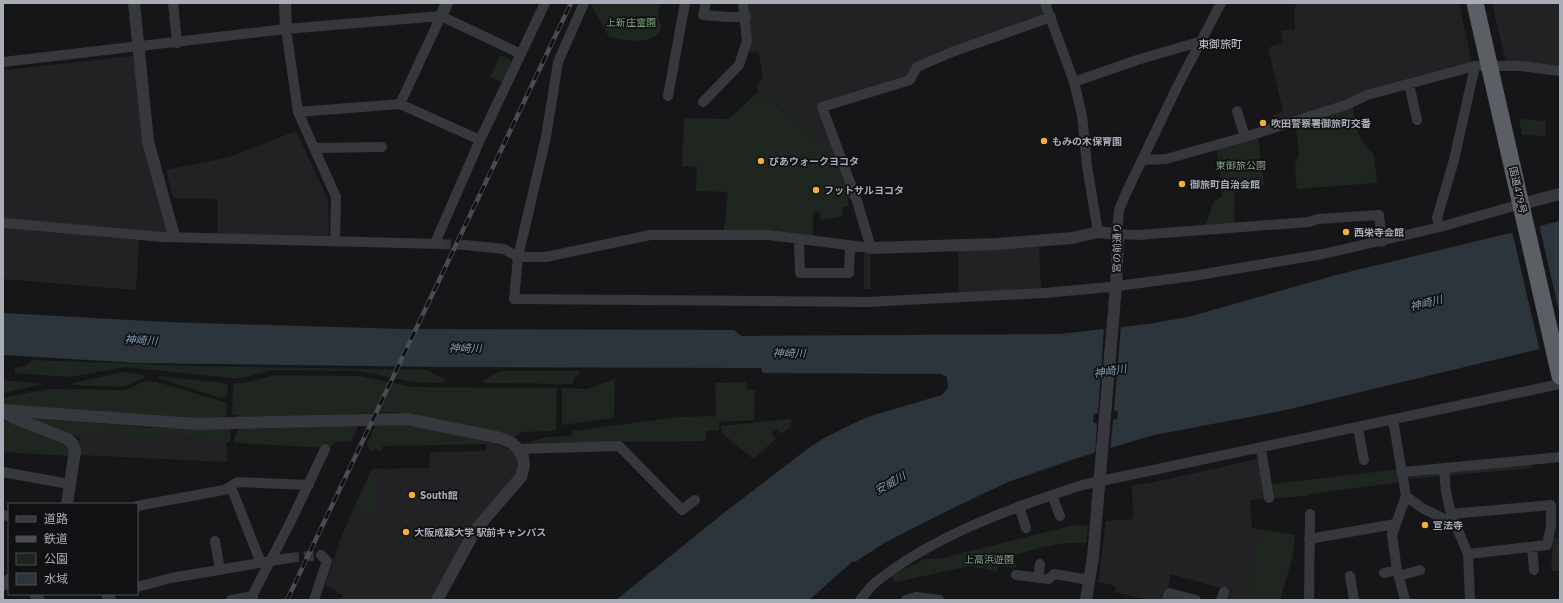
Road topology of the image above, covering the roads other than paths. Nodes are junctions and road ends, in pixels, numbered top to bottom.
1 (134, 3) edge
2 (173, 3) edge
3 (285, 3) edge
4 (447, 3) edge
5 (545, 3) edge
6 (584, 3) edge
7 (685, 3) edge
8 (706, 3) edge
9 (743, 3) edge
10 (1045, 3) edge
11 (1221, 3) edge
12 (1475, 3) edge
13 (441, 16) junction
14 (746, 16) junction
15 (1051, 17) junction
16 (286, 29) junction
17 (1202, 41) junction
18 (177, 43) junction
19 (138, 47) junction
20 (521, 54) junction
21 (3, 62) edge
22 (1482, 66) junction
23 (1560, 71) edge
24 (1074, 82) junction
25 (1409, 84) junction
26 (668, 96) dead end
27 (703, 102) dead end
28 (400, 104) junction
29 (1237, 111) dead end
30 (298, 112) junction
31 (1417, 120) dead end
32 (1245, 137) junction
33 (480, 140) junction
34 (382, 147) dead end
35 (314, 148) junction
36 (1142, 160) junction
37 (1560, 194) edge
38 (1522, 205) junction
39 (3, 223) edge
40 (1440, 228) junction
41 (1098, 232) junction
42 (1116, 234) junction
43 (174, 236) junction
44 (799, 239) junction
45 (335, 241) junction
46 (1382, 242) junction
47 (465, 245) tunnel mouth
48 (850, 246) junction
49 (871, 248) junction
50 (518, 257) junction
51 (1116, 290) junction
52 (1560, 376) edge
53 (1560, 384) edge
54 (3, 411) edge
55 (1392, 420) junction
56 (1358, 428) junction
57 (325, 449) dead end
58 (518, 449) junction
59 (1261, 449) junction
60 (1560, 457) edge
61 (1364, 460) dead end
62 (1444, 468) junction
63 (3, 472) edge
64 (1403, 472) junction
65 (1100, 479) junction
66 (70, 484) junction
67 (309, 485) junction
68 (231, 487) junction
69 (1052, 495) junction
70 (1406, 496) junction
71 (1269, 498) dead end
72 (695, 500) dead end
73 (67, 503) edge
74 (138, 506) edge
75 (1019, 506) junction
76 (1310, 514) dead end
77 (1451, 514) junction
78 (1060, 516) dead end
79 (1395, 524) junction
80 (1454, 524) junction
81 (1026, 528) dead end
82 (1310, 539) junction
83 (215, 540) dead end
84 (1532, 547) junction
85 (1468, 554) junction
86 (321, 555) dead end
87 (289, 558) tunnel mouth
88 (272, 560) junction
89 (261, 563) junction
90 (1040, 564) dead end
91 (220, 570) junction
92 (1420, 570) dead end
93 (1534, 570) dead end
94 (1384, 573) dead end
95 (1398, 573) junction
96 (1016, 575) dead end
97 (1350, 576) dead end
98 (1038, 578) junction
99 (1090, 580) junction
100 (138, 587) edge
101 (252, 598) edge
102 (231, 600) edge
103 (314, 600) edge
104 (437, 600) edge
105 (860, 600) edge
106 (906, 600) edge
107 (939, 600) edge
108 (1086, 600) edge
109 (1167, 600) edge
110 (1196, 600) edge
111 (1309, 600) edge
112 (1354, 600) edge
113 (1405, 600) edge
114 (1470, 600) edge

1 - 19 street
2 - 18 street
3 - 16 street
4 - 13 street
5 - 20 street
6 - 50 street
7 - 26 street
8 - 14 street
9 - 14 street
10 - 15 street
11 - 17 street, 宮の前通り
12 - 22 highway, 国道479号
13 - 16 street
13 - 20 street
13 - 28 street
14 - 27 street
15 - 24 street
15 - 49 street
16 - 18 street
16 - 30 street
17 - 24 street
17 - 36 street, 宮の前通り
18 - 19 street
19 - 21 street
19 - 43 street
20 - 33 street
22 - 23 street
22 - 25 street
22 - 38 highway, 国道479号
22 - 40 street
24 - 41 street
25 - 31 street
25 - 32 street
28 - 30 street
28 - 33 street
29 - 32 street
30 - 35 street
32 - 36 street
33 - 45 street
34 - 35 street
35 - 45 street
36 - 42 street, 宮の前通り
37 - 38 street
38 - 40 street
38 - 52 highway, 国道479号
39 - 43 street
40 - 46 street
41 - 42 street
41 - 49 street
42 - 46 street
42 - 51 street, 宮の前通り
43 - 45 street
44 - 48 street
44 - 48 street
44 - 50 street
46 - 51 street
47 - 50 street
48 - 49 street
50 - 51 street
51 - 65 street, 宮の前通り
53 - 55 street
54 - 58 street
54 - 66 street
55 - 56 street
55 - 64 street
56 - 59 street
56 - 61 street
57 - 67 street
58 - 72 street
58 - 104 street
59 - 65 street
59 - 71 street
60 - 62 street
62 - 64 street
62 - 77 street
63 - 66 street
64 - 70 street
65 - 69 street
65 - 99 street
66 - 73 street
67 - 68 street
67 - 88 street
68 - 74 street
68 - 89 street
69 - 75 street
69 - 78 street
70 - 79 street
70 - 80 street
75 - 81 street
75 - 105 street
76 - 82 street
77 - 80 street
77 - 84 street
79 - 82 street
79 - 95 street
80 - 85 street
82 - 111 street
83 - 91 street
84 - 85 street
84 - 93 street
85 - 114 street
86 - 103 street
87 - 88 street
88 - 89 street
88 - 101 street
89 - 91 street
90 - 98 street
91 - 100 street
92 - 95 street
94 - 95 street
95 - 113 street
96 - 98 street
97 - 112 street
98 - 99 street
99 - 108 street
101 - 102 street
106 - 107 street
109 - 110 street

